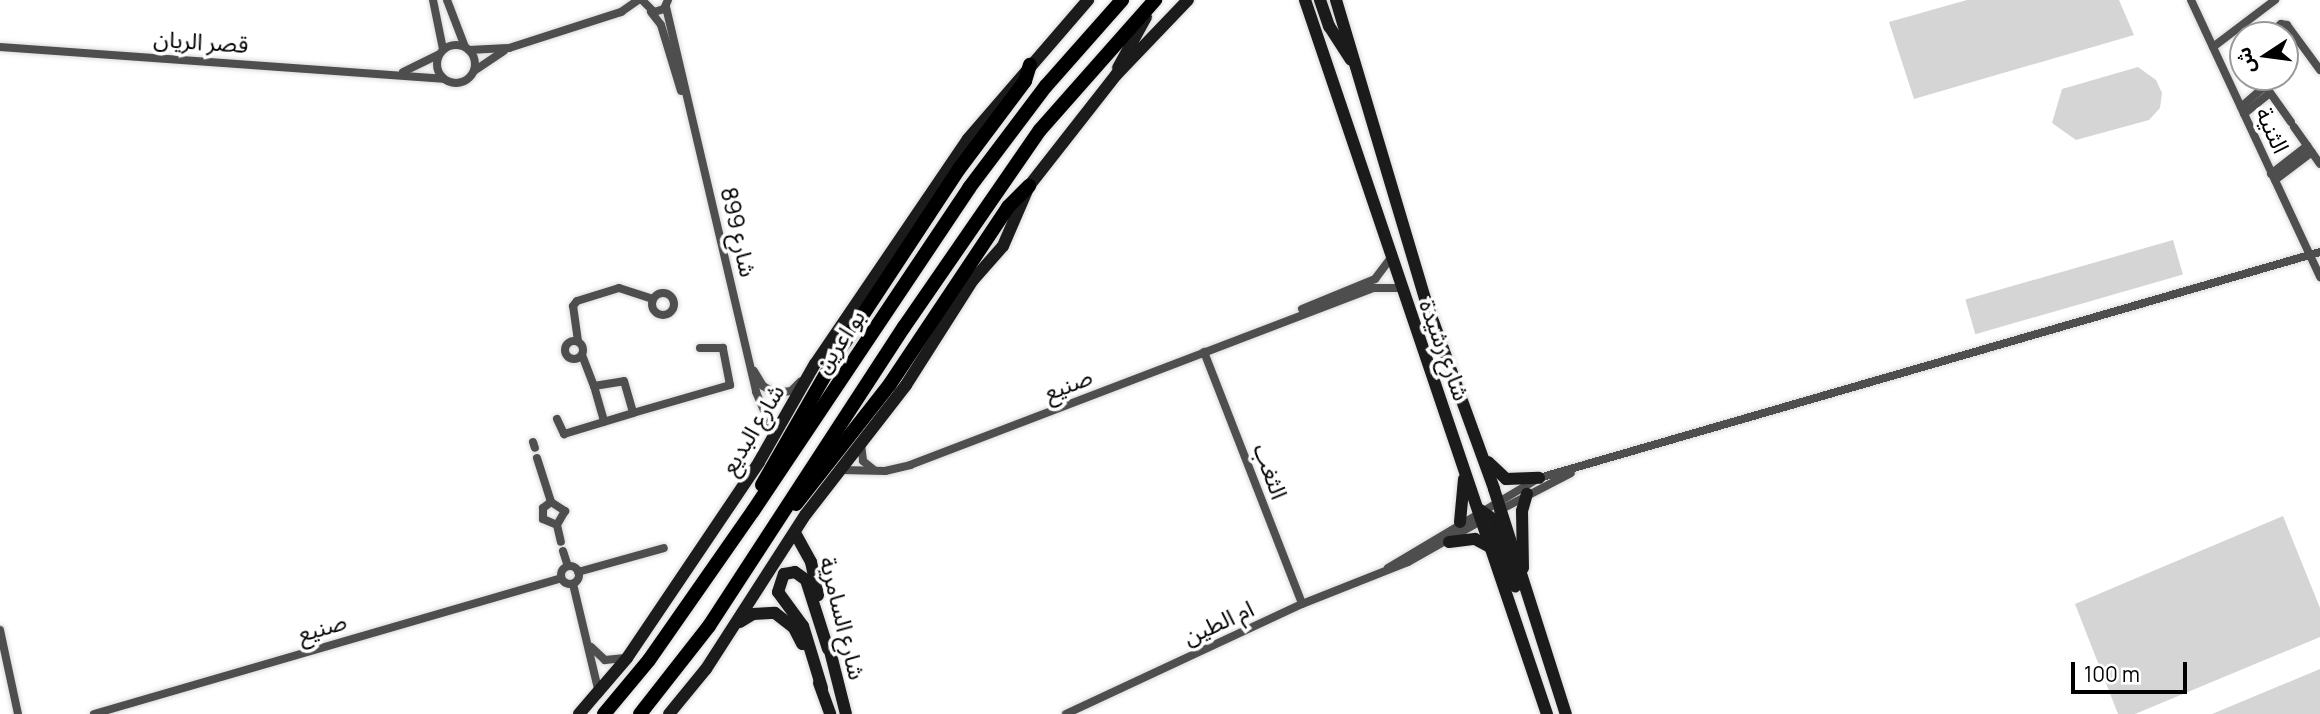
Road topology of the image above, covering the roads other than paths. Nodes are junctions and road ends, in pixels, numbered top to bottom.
1 (433, 0) edge
2 (447, 0) edge
3 (640, 0) edge
4 (1088, 0) edge
5 (1122, 0) edge
6 (1157, 0) edge
7 (1188, 0) edge
8 (1305, 0) edge
9 (1320, 0) edge
10 (2191, 0) edge
11 (2276, 0) edge
12 (1337, 2) edge
13 (667, 4) edge
14 (650, 11) junction
15 (621, 12) junction
16 (2299, 41) edge
17 (0, 47) edge
18 (2213, 47) junction
19 (467, 48) junction
20 (509, 48) junction
21 (442, 51) junction
22 (1030, 65) junction
23 (1356, 65) junction
24 (2320, 70) edge
25 (474, 71) junction
26 (400, 73) junction
27 (1116, 75) junction
28 (443, 79) junction
29 (2266, 91) edge
30 (2269, 91) edge
31 (2242, 110) junction
32 (691, 117) junction
33 (2310, 149) junction
34 (2320, 164) edge
35 (2273, 177) junction
36 (1029, 186) junction
37 (2320, 252) edge
38 (1391, 257) junction
39 (2311, 257) junction
40 (2320, 276) edge
41 (1400, 288) junction
42 (653, 299) dead end
43 (1408, 310) junction
44 (1272, 325) junction
45 (578, 341) junction
46 (700, 348) dead end
47 (1204, 352) junction
48 (582, 355) junction
49 (747, 355) junction
50 (810, 371) junction
51 (594, 386) junction
52 (1442, 401) junction
53 (633, 413) junction
54 (557, 419) dead end
55 (604, 422) junction
56 (775, 436) junction
57 (861, 443) junction
58 (1480, 452) junction
59 (537, 458) dead end
60 (1580, 468) junction
61 (841, 470) junction
62 (877, 472) junction
63 (1539, 478) junction
64 (1527, 494) junction
65 (551, 502) junction
66 (1490, 510) junction
67 (753, 511) junction
68 (781, 516) junction
69 (1460, 522) junction
70 (557, 525) junction
71 (795, 533) junction
72 (1449, 542) junction
73 (664, 548) dead end
74 (1492, 548) junction
75 (568, 566) junction
76 (1388, 568) junction
77 (578, 572) junction
78 (561, 578) junction
79 (573, 584) junction
80 (1524, 586) junction
81 (1302, 604) junction
82 (734, 627) junction
83 (0, 630) edge
84 (589, 645) junction
85 (828, 649) junction
86 (626, 657) junction
87 (1548, 661) junction
88 (822, 688) junction
89 (598, 692) junction
90 (18, 714) edge
91 (94, 714) edge
92 (579, 714) edge
93 (604, 714) edge
94 (640, 714) edge
95 (669, 714) edge
96 (830, 714) edge
97 (846, 714) edge
98 (1066, 714) edge
99 (1548, 714) edge
100 (1566, 714) edge

1 - 21 street
2 - 19 street
3 - 14 street, شارع 899
3 - 15 street
4 - 22 street, شارع البديع
5 - 67 highway, بو اعرين
6 - 27 street
6 - 68 highway, بو اعرين
7 - 27 street
8 - 38 street, شارع رشيدة
9 - 23 street
10 - 18 street, الثنية
11 - 18 street
12 - 23 street, شارع رشيدة
13 - 14 street
13 - 32 street, شارع 899
14 - 15 street
14 - 32 street, شارع 899
15 - 20 street
16 - 24 street
17 - 26 street, قصر الريان
18 - 31 street, الثنية
19 - 20 street
19 - 21 street
19 - 25 street
20 - 25 street
21 - 26 street, قصر الريان
21 - 28 street
22 - 50 street, شارع البديع
22 - 67 highway
23 - 58 street, شارع رشيدة
25 - 28 street
26 - 28 street, قصر الريان
27 - 36 street
29 - 31 street
30 - 33 street
31 - 35 street, الثنية
32 - 49 street, شارع 899
33 - 34 street
33 - 35 street
35 - 39 street, الثنية
36 - 57 street
36 - 68 highway
37 - 39 street
38 - 41 street, شارع رشيدة
38 - 44 street, صنيع
39 - 40 street, الثنية
39 - 60 street
41 - 43 street, شارع رشيدة
41 - 44 street, صنيع
42 - 45 street
43 - 52 street, شارع رشيدة
43 - 66 street
44 - 47 street, صنيع
45 - 48 street
45 - 48 street
46 - 53 street
47 - 62 street, صنيع
47 - 81 street, الثغب
48 - 51 street
49 - 50 street, شارع 899
49 - 56 street, شارع 899
50 - 56 street, شارع البديع
51 - 53 street
51 - 55 street
52 - 66 street, شارع رشيدة
52 - 69 street
53 - 55 street
54 - 55 street
56 - 86 street, شارع البديع
57 - 61 street
57 - 62 street
58 - 63 street
58 - 66 street, شارع رشيدة
59 - 65 street
60 - 63 street
60 - 64 street
61 - 62 street, صنيع
61 - 71 street
63 - 66 street
64 - 66 street
64 - 80 street
65 - 70 street
65 - 70 street
66 - 69 street, ام الطين
66 - 72 street, ام الطين
66 - 74 street, شارع رشيدة
66 - 80 street, شارع رشيدة
66 - 87 street
67 - 93 highway, بو اعرين
68 - 94 highway, بو اعرين
69 - 76 street, ام الطين
70 - 75 street
71 - 82 street
71 - 85 street, شارع السامرية
72 - 74 street
72 - 76 street, ام الطين
73 - 77 street
74 - 99 street, شارع رشيدة
75 - 77 street
75 - 78 street
76 - 81 street, ام الطين
77 - 79 street
78 - 79 street
78 - 91 street, صنيع
79 - 84 street
80 - 87 street, شارع رشيدة
81 - 98 street, ام الطين
82 - 88 street, شارع السامرية
82 - 95 street
83 - 90 street
84 - 86 street
84 - 89 street
85 - 88 street
85 - 97 street, شارع السامرية
86 - 89 street, شارع البديع
87 - 100 street, شارع رشيدة
88 - 96 street, شارع السامرية
89 - 92 street, شارع البديع

